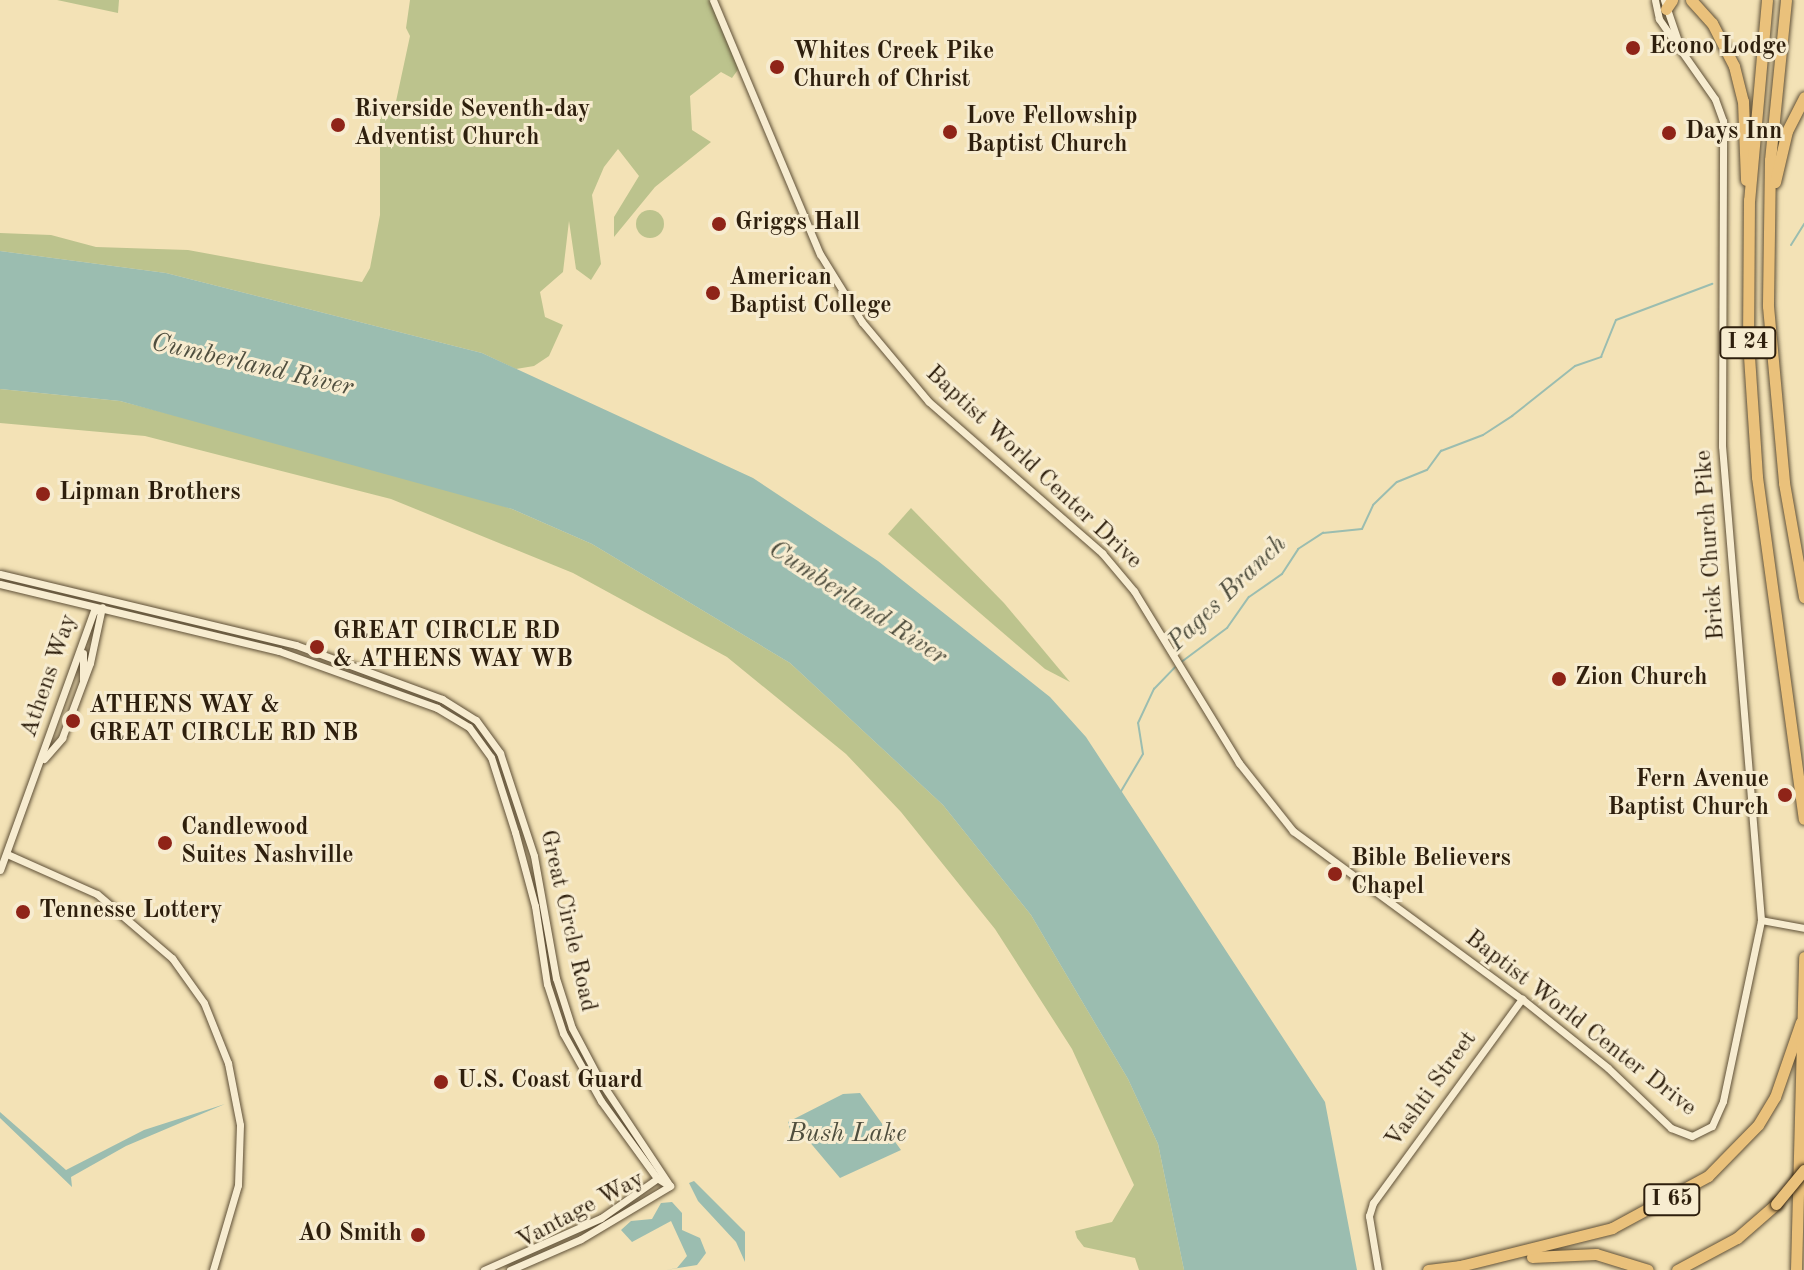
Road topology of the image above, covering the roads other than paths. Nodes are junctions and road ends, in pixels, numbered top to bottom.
1 (713, 0) edge
2 (1655, 0) edge
3 (1691, 0) edge
4 (1767, 0) edge
5 (1786, 0) edge
6 (1667, 3) edge
7 (1683, 54) junction
8 (1804, 97) edge
9 (1749, 200) junction
10 (1768, 218) junction
11 (0, 574) edge
12 (0, 584) edge
13 (104, 597) junction
14 (1804, 597) edge
15 (101, 608) junction
16 (82, 651) junction
17 (83, 680) junction
18 (42, 761) junction
19 (1804, 819) edge
20 (7, 854) junction
21 (0, 870) edge
22 (1761, 920) junction
23 (1804, 928) edge
24 (1804, 957) edge
25 (1522, 999) junction
26 (1801, 1022) junction
27 (1706, 1132) joint
28 (1804, 1170) edge
29 (665, 1172) junction
30 (657, 1178) junction
31 (670, 1186) junction
32 (1456, 1267) junction
33 (1682, 1268) edge
34 (213, 1270) edge
35 (484, 1270) edge
36 (510, 1270) edge
37 (1378, 1270) edge
38 (1428, 1270) edge
39 (1648, 1270) edge
40 (1796, 1270) edge

1 - 25 street, Baptist World Center Drive
2 - 7 street, Brick Church Pike
3 - 9 highway
4 - 9 highway, I 24
5 - 10 highway, I 24
6 - 7 street, Brick Church Pike
7 - 22 street, Brick Church Pike
8 - 10 highway
9 - 19 highway, I 24
10 - 14 highway, I 24
11 - 13 street, Great Circle Road
12 - 15 street, Great Circle Road
13 - 15 street, Athens Way
13 - 29 street, Great Circle Road
15 - 16 street, Athens Way
15 - 17 street, Athens Way
15 - 30 street, Great Circle Road
16 - 17 street
16 - 18 street, Athens Way
17 - 18 street, Athens Way
18 - 20 street, Athens Way
20 - 21 street, Athens Way
20 - 34 street
22 - 23 street
22 - 27 street, Brick Church Pike
24 - 26 highway
25 - 27 street, Baptist World Center Drive
25 - 37 street, Vashti Street
26 - 32 highway, I 65
26 - 40 highway
28 - 33 highway, I 65, bridge
29 - 30 street, Vantage Way
29 - 31 street, Great Circle Road
30 - 31 street, Great Circle Road
30 - 35 street, Vantage Way
31 - 36 street, Vantage Way
32 - 38 highway, I 65
32 - 39 highway

